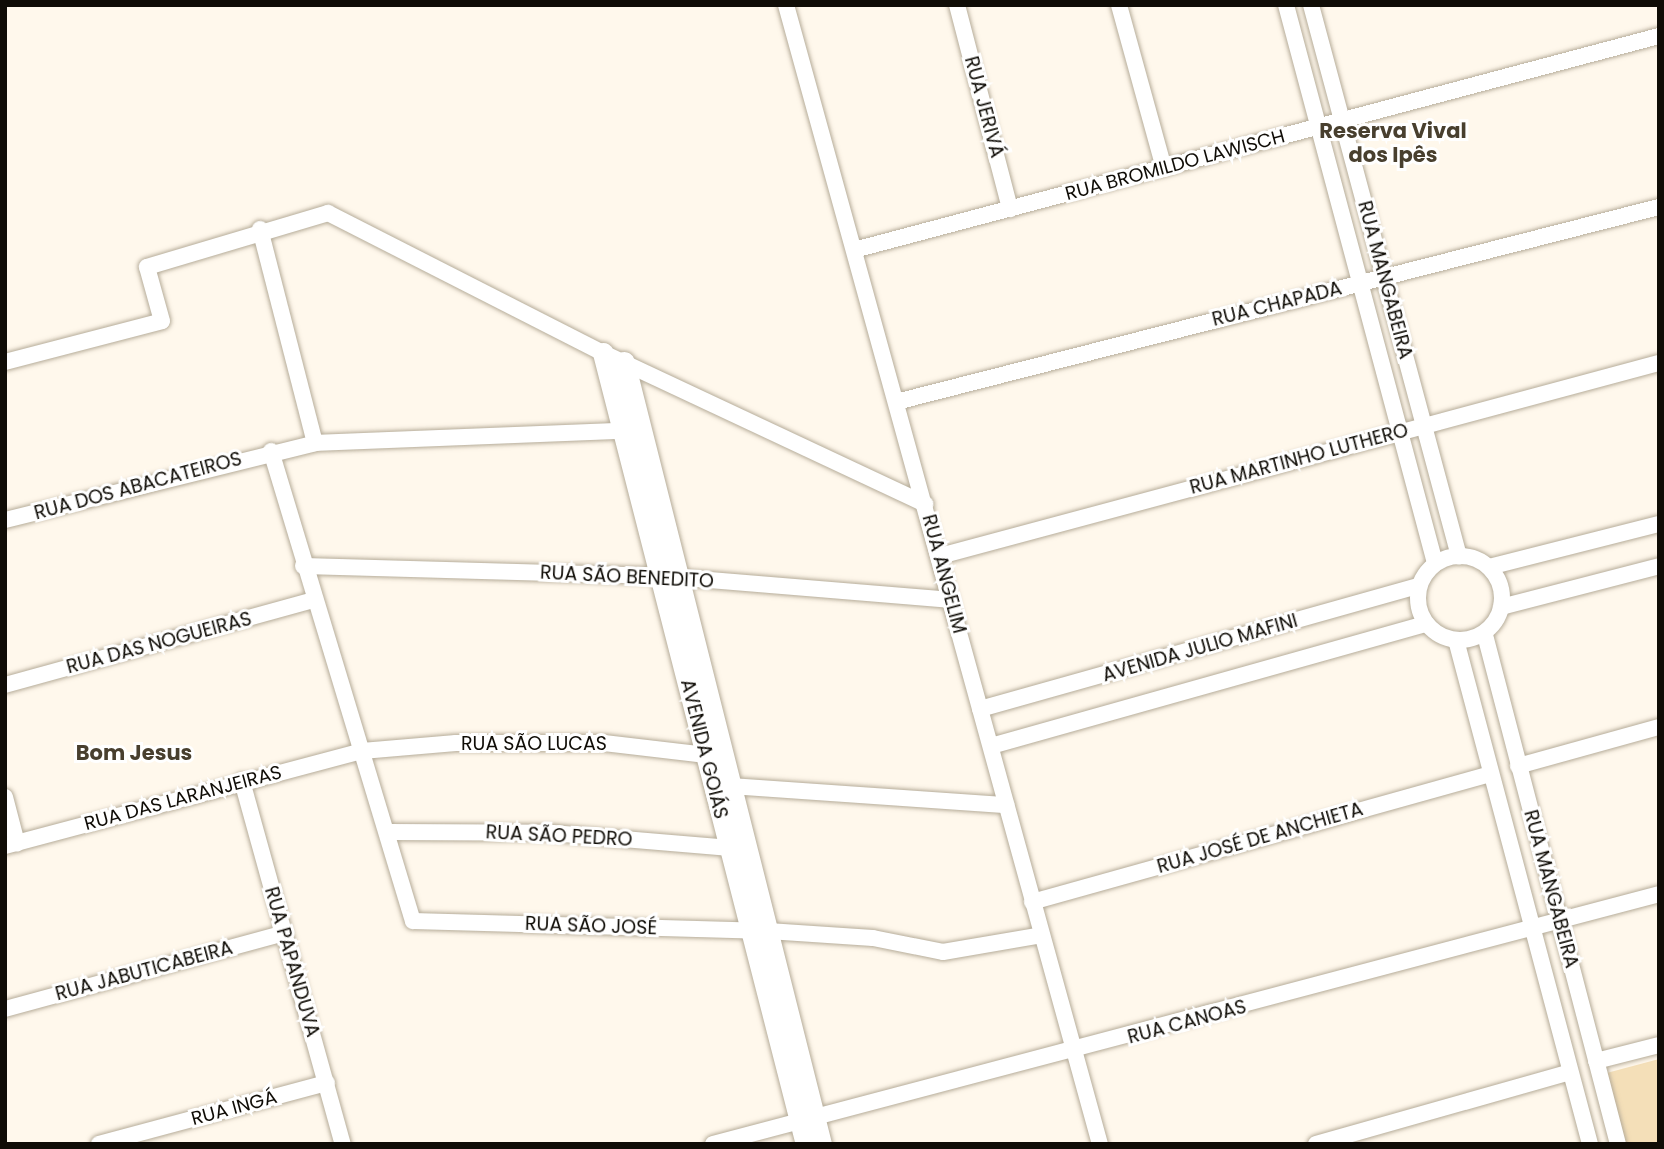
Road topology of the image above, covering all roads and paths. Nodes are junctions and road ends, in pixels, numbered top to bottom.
1 (786, 5) edge
2 (957, 5) edge
3 (1119, 5) edge
4 (1286, 5) edge
5 (1311, 5) edge
6 (1659, 36) edge
7 (1342, 121) junction
8 (1318, 127) junction
9 (1164, 168) junction
10 (1659, 207) edge
11 (1010, 209) junction
12 (260, 229) junction
13 (854, 250) junction
14 (1384, 277) junction
15 (1360, 283) junction
16 (603, 353) junction
17 (5, 362) edge
18 (624, 362) junction
19 (1659, 363) edge
20 (896, 402) junction
21 (1424, 426) junction
22 (632, 430) junction
23 (1400, 432) junction
24 (315, 443) junction
25 (271, 451) junction
26 (925, 504) junction
27 (5, 520) edge
28 (1659, 524) edge
29 (940, 556) junction
30 (1459, 556) junction
31 (1435, 563) junction
32 (303, 566) junction
33 (1659, 566) edge
34 (1489, 567) junction
35 (669, 577) junction
36 (1419, 586) junction
37 (313, 600) junction
38 (950, 600) junction
39 (1501, 607) junction
40 (1426, 624) junction
41 (1485, 635) junction
42 (1455, 640) junction
43 (5, 685) edge
44 (981, 709) junction
45 (1659, 727) edge
46 (991, 746) junction
47 (362, 751) junction
48 (706, 755) junction
49 (1518, 766) junction
50 (1489, 774) junction
51 (242, 781) junction
52 (731, 786) junction
53 (5, 797) edge
54 (1006, 805) junction
55 (388, 832) junction
56 (11, 845) edge
57 (730, 848) junction
58 (1659, 894) edge
59 (1032, 902) junction
60 (1560, 921) junction
61 (1532, 928) junction
62 (759, 932) junction
63 (282, 934) junction
64 (1042, 935) junction
65 (5, 1009) edge
66 (1659, 1045) edge
67 (1075, 1052) junction
68 (1596, 1061) junction
69 (1570, 1072) junction
70 (327, 1083) junction
71 (807, 1120) junction
72 (99, 1144) edge
73 (343, 1144) edge
74 (713, 1144) edge
75 (806, 1144) edge
76 (821, 1144) edge
77 (1100, 1144) edge
78 (1315, 1144) edge
79 (1590, 1144) edge
80 (1618, 1144) edge

1 - 13 street, RUA ANGELIM
2 - 11 street, RUA JERIVÁ
3 - 9 street
4 - 8 street, RUA MANGABEIRA
5 - 7 street, RUA MANGABEIRA
6 - 7 street, RUA BROMILDO LAWISCH
7 - 8 street, RUA BROMILDO LAWISCH
7 - 14 street, RUA MANGABEIRA
8 - 9 street, RUA BROMILDO LAWISCH
8 - 15 street, RUA MANGABEIRA
9 - 11 street, RUA BROMILDO LAWISCH
10 - 14 street, RUA CHAPADA
11 - 13 street, RUA BROMILDO LAWISCH
12 - 16 street
12 - 17 street
12 - 24 street
13 - 20 street, RUA ANGELIM
14 - 15 street, RUA CHAPADA
14 - 21 street, RUA MANGABEIRA
15 - 20 street, RUA CHAPADA
15 - 23 street, RUA MANGABEIRA
16 - 18 street
16 - 22 street, AVENIDA GOIÁS
18 - 22 street, AVENIDA GOIÁS
18 - 26 street
19 - 21 street, RUA MARTINHO LUTHERO
20 - 26 street, RUA ANGELIM
21 - 23 street, RUA MARTINHO LUTHERO
21 - 30 street, RUA MANGABEIRA
22 - 24 street, RUA DOS ABACATEIROS
22 - 35 street, AVENIDA GOIÁS
23 - 29 street, RUA MARTINHO LUTHERO
23 - 31 street, RUA MANGABEIRA
24 - 25 street, RUA DOS ABACATEIROS
25 - 27 street, RUA DOS ABACATEIROS
25 - 32 street
26 - 29 street, RUA ANGELIM
28 - 34 street
29 - 38 street, RUA ANGELIM
30 - 31 street
30 - 34 street
31 - 36 street
32 - 35 street, RUA SÃO BENEDITO
32 - 37 street
33 - 39 street
34 - 39 street
35 - 38 street, RUA SÃO BENEDITO
35 - 48 street, AVENIDA GOIÁS
35 - 52 street, AVENIDA GOIÁS
36 - 40 street
36 - 44 street, AVENIDA JULIO MAFINI
37 - 43 street, RUA DAS NOGUEIRAS
37 - 47 street
38 - 44 street, RUA ANGELIM
39 - 41 street
40 - 42 street
40 - 46 street, AVENIDA JULIO MAFINI
41 - 42 street
41 - 49 street, RUA MANGABEIRA
42 - 50 street, RUA MANGABEIRA
44 - 46 street, RUA ANGELIM
45 - 49 street
46 - 54 street, RUA ANGELIM
47 - 48 street, RUA SÃO LUCAS
47 - 51 street, RUA DAS LARANJEIRAS
47 - 55 street
48 - 57 street, AVENIDA GOIÁS
49 - 60 street, RUA MANGABEIRA
50 - 59 street, RUA JOSÉ DE ANCHIETA
50 - 61 street, RUA MANGABEIRA
51 - 56 street, RUA DAS LARANJEIRAS
51 - 63 street, RUA PAPANDUVA
52 - 54 street
52 - 62 street, AVENIDA GOIÁS
53 - 56 street
54 - 59 street, RUA ANGELIM
55 - 57 street, RUA SÃO PEDRO
55 - 62 street, RUA SÃO JOSÉ
57 - 62 street, AVENIDA GOIÁS
58 - 60 street, RUA CANOAS
59 - 64 street, RUA ANGELIM
60 - 61 street, RUA CANOAS
60 - 68 street, RUA MANGABEIRA
61 - 67 street, RUA CANOAS
61 - 69 street, RUA MANGABEIRA
62 - 64 street, RUA SÃO JOSÉ
62 - 71 street, AVENIDA GOIÁS
63 - 65 street, RUA JABUTICABEIRA
63 - 70 street, RUA PAPANDUVA
64 - 67 street, RUA ANGELIM
66 - 68 street
67 - 71 street, RUA CANOAS
67 - 77 street, RUA ANGELIM
68 - 80 street, RUA MANGABEIRA
69 - 78 street
69 - 79 street, RUA MANGABEIRA
70 - 72 street, RUA INGÁ
70 - 73 street, RUA PAPANDUVA
71 - 74 street, RUA CANOAS
71 - 75 street, AVENIDA GOIÁS
71 - 76 street, AVENIDA GOIÁS

